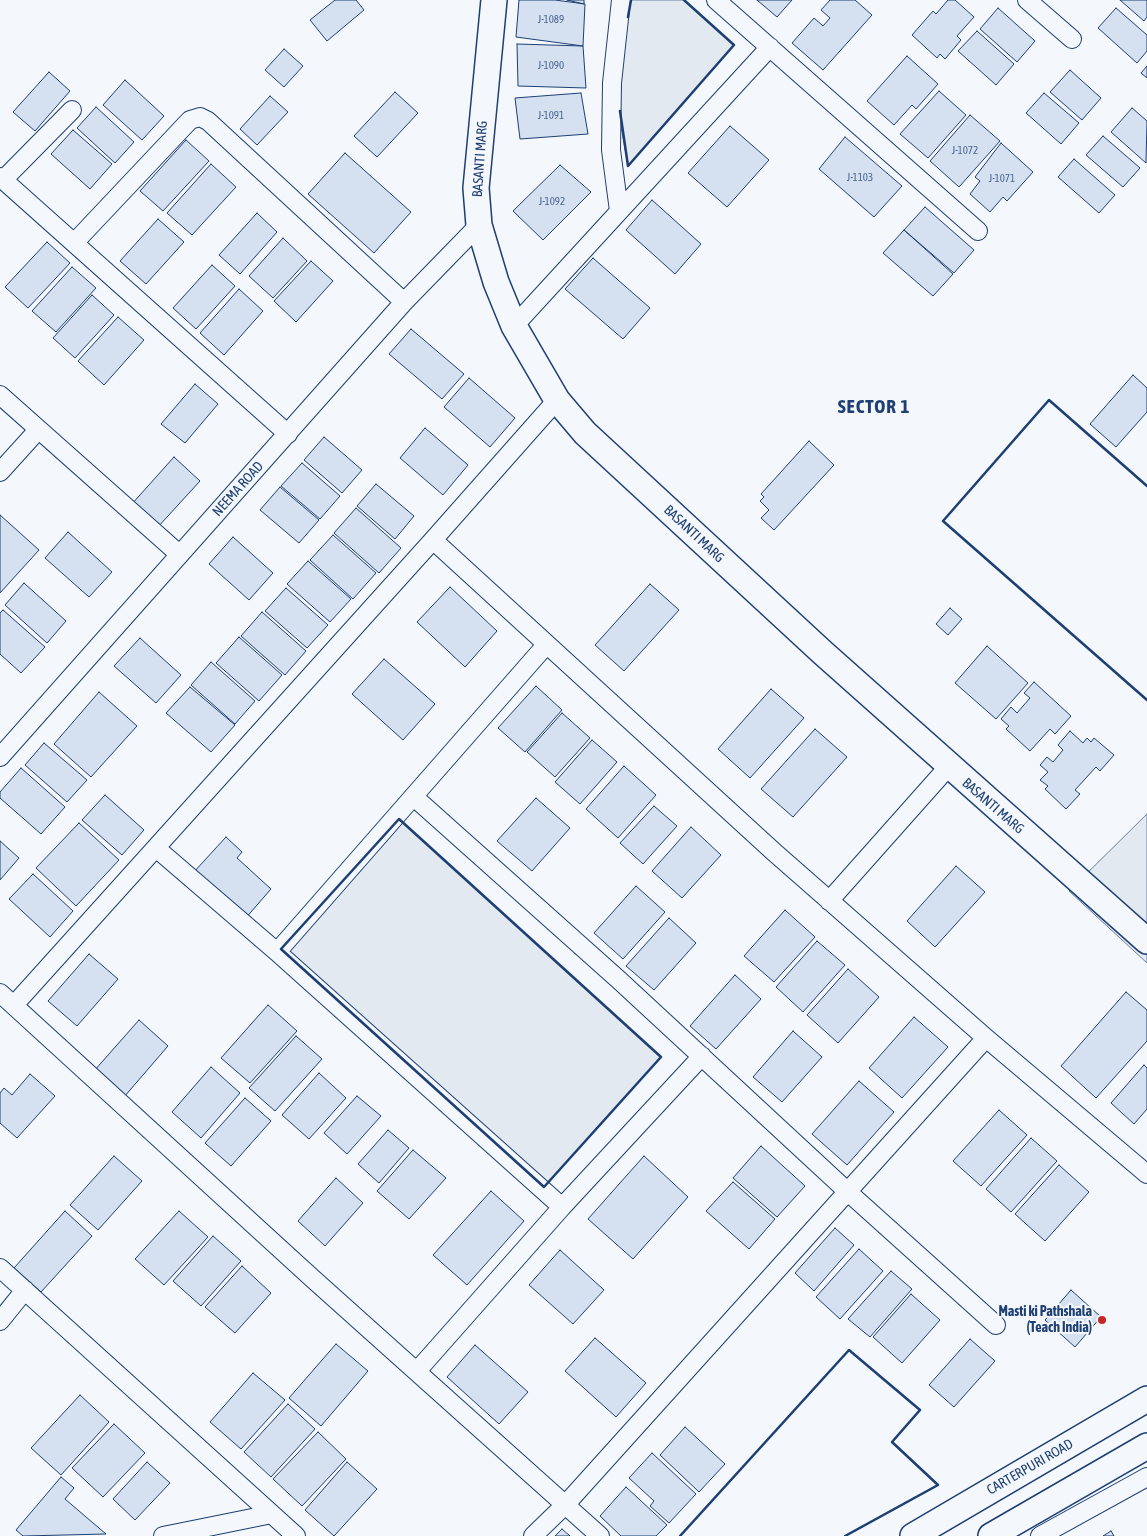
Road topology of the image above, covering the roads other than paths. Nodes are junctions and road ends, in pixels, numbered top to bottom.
1 (494, 0) edge
2 (621, 0) edge
3 (716, 0) edge
4 (1033, 2) edge
5 (1072, 39) dead end
6 (770, 47) junction
7 (72, 110) dead end
8 (2, 178) edge
9 (619, 211) junction
10 (479, 225) junction
11 (978, 232) dead end
12 (74, 243) junction
13 (404, 302) junction
14 (514, 326) junction
15 (0, 395) edge
16 (557, 400) junction
17 (38, 430) junction
18 (288, 434) junction
19 (0, 472) edge
20 (433, 540) junction
21 (179, 554) junction
22 (546, 645) junction
23 (0, 757) edge
24 (949, 766) junction
25 (414, 797) junction
26 (156, 848) junction
27 (829, 901) junction
28 (1147, 941) edge
29 (277, 952) junction
30 (0, 993) edge
31 (14, 1005) junction
32 (986, 1038) junction
33 (702, 1056) junction
34 (1147, 1174) edge
35 (848, 1192) junction
36 (562, 1207) junction
37 (0, 1268) edge
38 (25, 1290) junction
39 (0, 1321) edge
40 (996, 1324) dead end
41 (417, 1371) junction
42 (1147, 1398) edge
43 (1147, 1446) edge
44 (1147, 1477) edge
45 (566, 1504) junction
46 (272, 1514) junction
47 (163, 1536) edge
48 (296, 1536) edge
49 (533, 1536) edge
50 (600, 1536) edge
51 (913, 1536) edge
52 (992, 1536) edge
53 (1040, 1536) edge

1 - 10 street, BASANTI MARG
2 - 9 street
3 - 6 street
4 - 5 street
6 - 9 street
6 - 11 street
7 - 8 street
8 - 12 street
9 - 14 street
10 - 13 street, NEEMA ROAD
10 - 14 street, BASANTI MARG
12 - 13 street
12 - 18 street
13 - 18 street, NEEMA ROAD
14 - 16 street, BASANTI MARG
15 - 17 street
16 - 20 street
16 - 24 street, BASANTI MARG
17 - 19 street
17 - 21 street
18 - 21 street, NEEMA ROAD
20 - 22 street
20 - 26 street
21 - 23 street, NEEMA ROAD
22 - 25 street
22 - 27 street
24 - 27 street
24 - 28 street, BASANTI MARG
25 - 29 street
25 - 33 street
26 - 29 street
26 - 31 street
27 - 32 street
29 - 36 street
30 - 31 street
31 - 41 street
32 - 34 street
32 - 35 street
33 - 35 street
33 - 36 street
35 - 40 street
35 - 45 street
36 - 41 street
37 - 38 street
38 - 39 street
38 - 46 street
41 - 45 street
42 - 51 street, CARTERPURI ROAD
43 - 52 street
44 - 53 street
45 - 49 street
45 - 50 street
46 - 47 street
46 - 48 street

